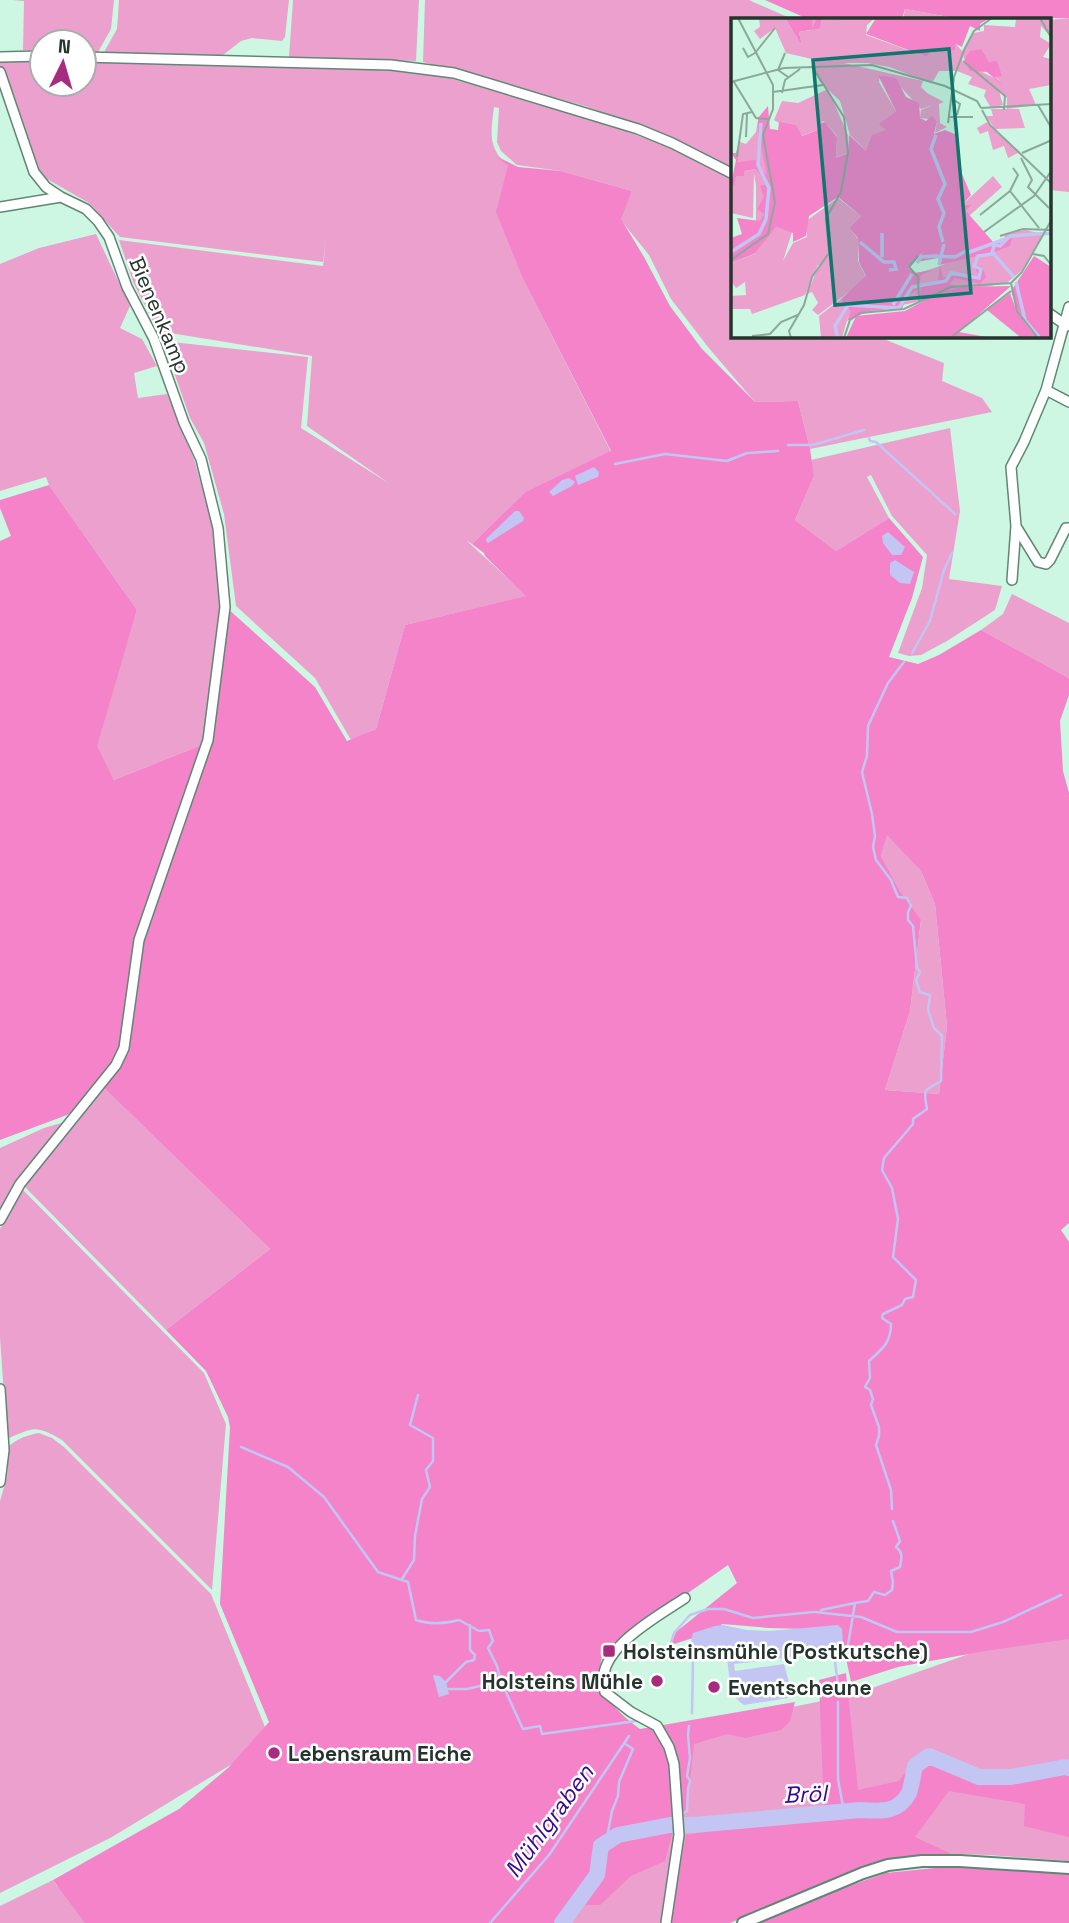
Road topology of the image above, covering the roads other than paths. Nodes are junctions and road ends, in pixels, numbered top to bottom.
1 (28, 56) edge
2 (0, 57) edge
3 (98, 57) edge
4 (0, 72) edge
5 (731, 173) edge
6 (61, 197) junction
7 (0, 206) edge
8 (1069, 307) edge
9 (1052, 315) edge
10 (1067, 326) edge
11 (1046, 390) junction
12 (1069, 402) edge
13 (1016, 526) junction
14 (1069, 528) edge
15 (1012, 580) dead end
16 (0, 1220) edge
17 (0, 1388) edge
18 (0, 1482) edge
19 (685, 1598) dead end
20 (1069, 1868) edge
21 (666, 1923) edge
22 (743, 1923) edge

1 - 2 street
3 - 5 street
4 - 6 street, Bienenkamp
6 - 7 street
6 - 16 street, Bienenkamp
8 - 10 street
9 - 10 street
10 - 11 street
11 - 12 street
11 - 13 street
13 - 14 street
13 - 15 street
17 - 18 street
19 - 21 street
20 - 22 main road

